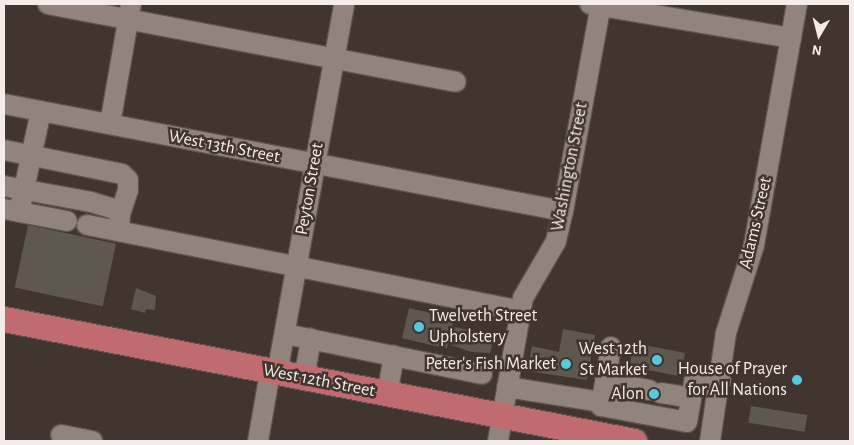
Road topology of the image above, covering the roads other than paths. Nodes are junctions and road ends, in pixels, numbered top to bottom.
1 (48, 4) edge
2 (344, 4) edge
3 (597, 4) edge
4 (797, 4) edge
5 (130, 12) edge
6 (791, 38) junction
7 (334, 59) junction
8 (456, 82) dead end
9 (4, 104) edge
10 (41, 111) junction
11 (110, 124) junction
12 (4, 150) edge
13 (29, 156) junction
14 (313, 165) junction
15 (13, 188) edge
16 (12, 211) edge
17 (563, 212) junction
18 (67, 221) dead end
19 (120, 223) junction
20 (87, 225) dead end
21 (297, 266) junction
22 (520, 311) junction
23 (4, 319) edge
24 (285, 334) junction
25 (311, 339) junction
26 (611, 346) dead end
27 (394, 356) junction
28 (274, 373) junction
29 (482, 374) dead end
30 (304, 379) junction
31 (721, 381) junction
32 (605, 382) junction
33 (507, 387) junction
34 (387, 395) junction
35 (691, 398) junction
36 (601, 404) junction
37 (503, 416) junction
38 (595, 434) junction
39 (61, 436) dead end
40 (92, 441) edge
41 (258, 441) edge
42 (498, 441) edge
43 (634, 441) edge
44 (710, 441) edge

1 - 5 street
2 - 7 street, Peyton Street
3 - 6 street
3 - 17 street, Washington Street
4 - 6 street, Adams Street
5 - 7 street
5 - 11 street
6 - 31 street, Adams Street
7 - 8 street
7 - 14 street, Peyton Street
9 - 10 street, West 13th Street
10 - 11 street, West 13th Street
10 - 13 street
11 - 14 street, West 13th Street
12 - 13 street
13 - 15 street
13 - 19 street
14 - 17 street, West 13th Street
14 - 21 street, Peyton Street
15 - 16 street
15 - 19 street
16 - 18 street
17 - 22 street, Washington Street
19 - 20 street
19 - 21 street
21 - 22 street
21 - 24 street, Peyton Street
22 - 33 street, Washington Street
23 - 28 main road, West 12th Street
24 - 25 street
24 - 28 street, Peyton Street
25 - 27 street
25 - 30 street
26 - 32 street
27 - 29 street
27 - 34 street
28 - 30 main road, West 12th Street
28 - 41 street, Peyton Street
30 - 34 main road, West 12th Street
31 - 35 street
31 - 44 street, Adams Street
32 - 35 street
32 - 36 street
33 - 36 street
33 - 37 street, Washington Street
34 - 37 main road, West 12th Street
35 - 36 street
36 - 38 street
37 - 38 main road, West 12th Street
37 - 42 street, Washington Street
38 - 43 main road, West 12th Street
39 - 40 street

